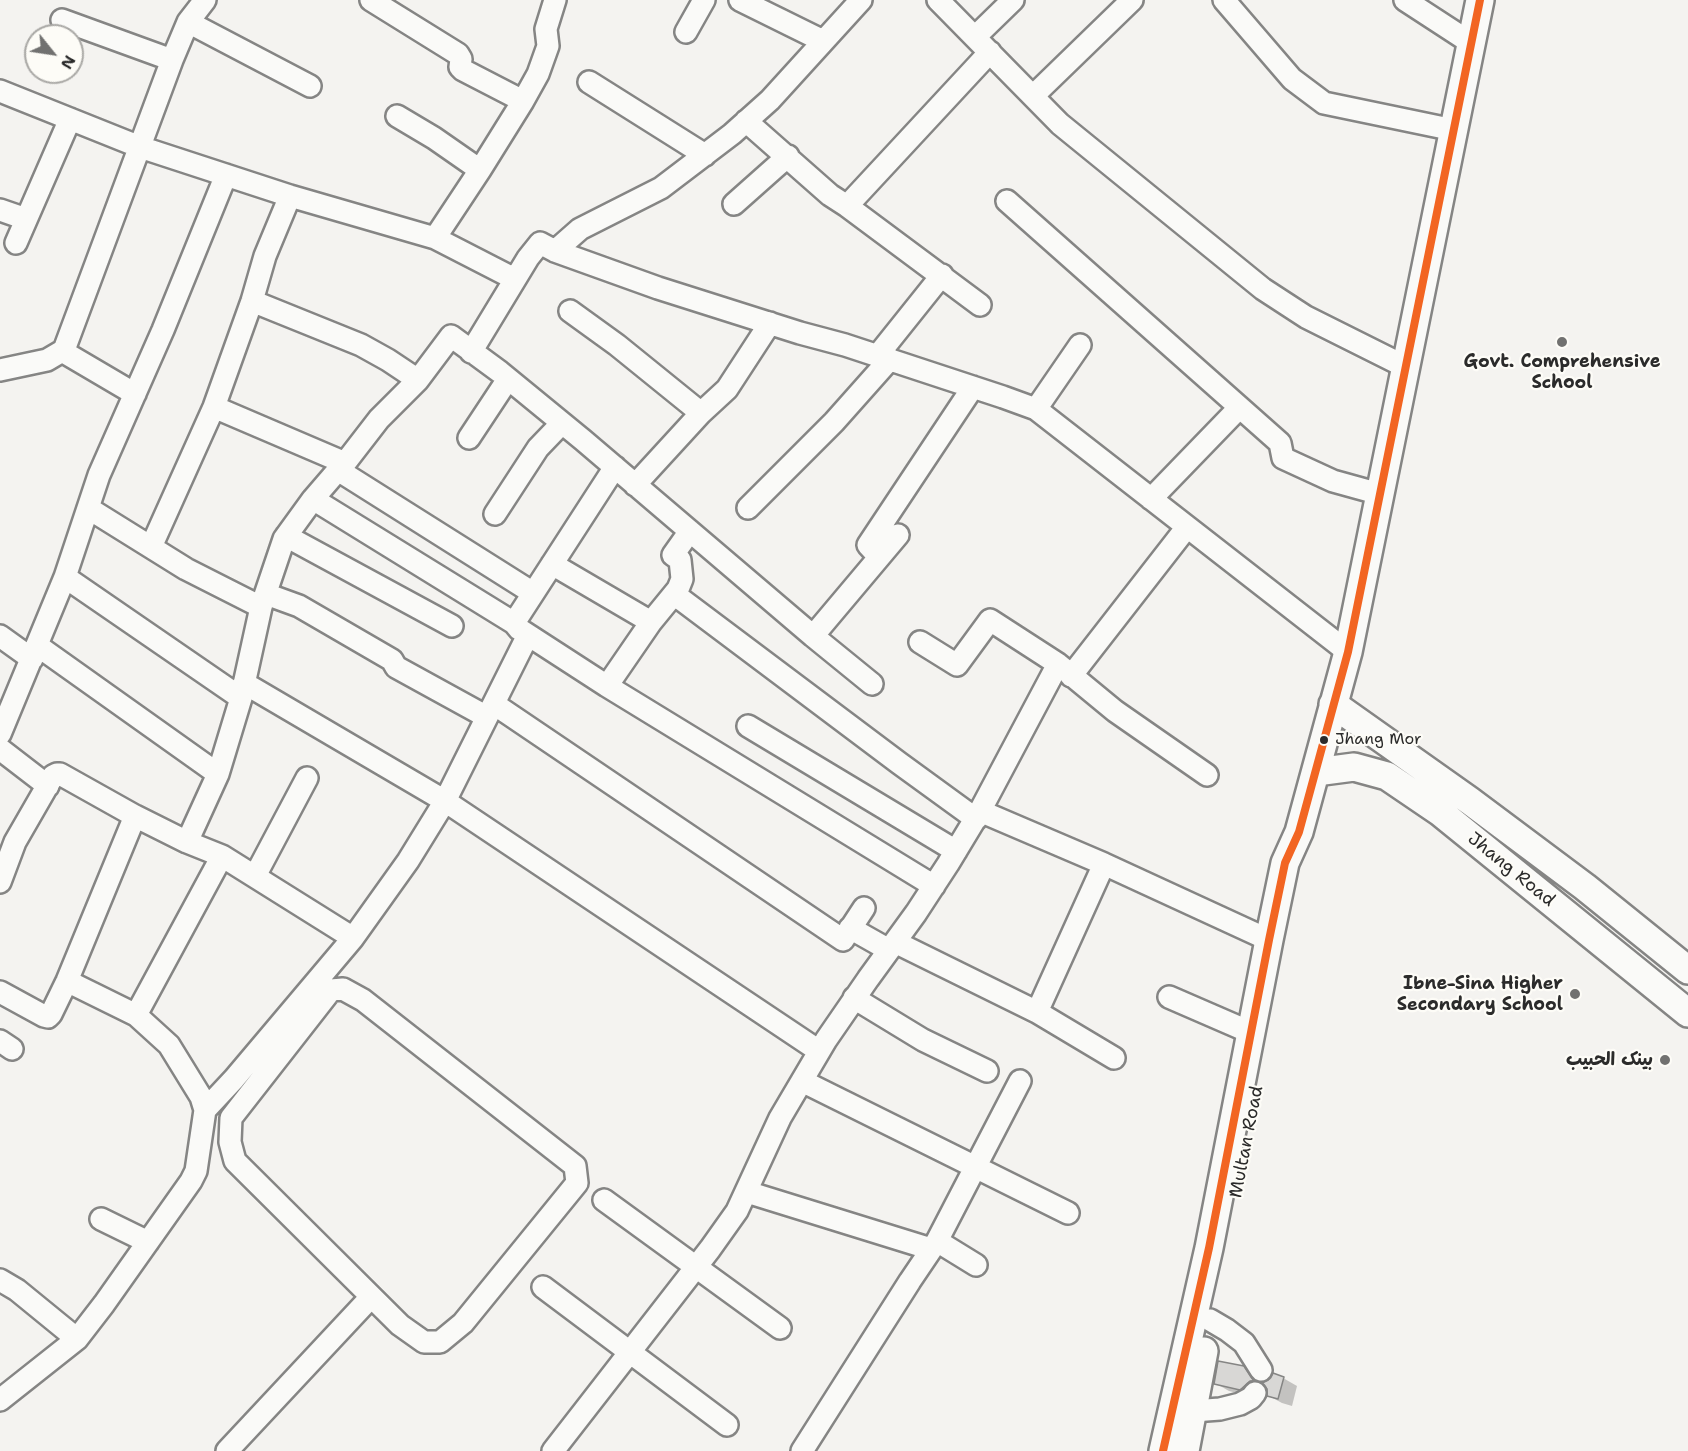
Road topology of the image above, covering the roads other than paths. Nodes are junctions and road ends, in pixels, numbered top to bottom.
1 (204, 0) edge
2 (371, 0) edge
3 (555, 0) edge
4 (704, 0) edge
5 (740, 0) edge
6 (938, 0) edge
7 (1013, 0) edge
8 (1132, 0) edge
9 (1224, 0) edge
10 (1405, 0) edge
11 (1480, 0) edge
12 (859, 1) edge
13 (62, 20) dead end
14 (188, 22) junction
15 (686, 32) dead end
16 (975, 37) junction
17 (823, 41) junction
18 (1472, 43) junction
19 (990, 52) junction
20 (172, 60) junction
21 (589, 81) dead end
22 (310, 86) dead end
23 (0, 91) edge
24 (1033, 96) junction
25 (523, 101) junction
26 (397, 116) dead end
27 (70, 119) junction
28 (746, 121) junction
29 (1454, 130) junction
30 (140, 147) junction
31 (705, 155) junction
32 (788, 156) junction
33 (480, 170) junction
34 (226, 175) junction
35 (290, 196) junction
36 (1007, 201) dead end
37 (734, 204) dead end
38 (847, 206) junction
39 (0, 210) edge
40 (26, 219) junction
41 (435, 238) junction
42 (15, 243) dead end
43 (555, 251) junction
44 (942, 275) junction
45 (516, 278) junction
46 (252, 301) junction
47 (980, 305) dead end
48 (570, 311) dead end
49 (770, 323) junction
50 (1080, 345) dead end
51 (64, 350) junction
52 (471, 352) junction
53 (884, 357) junction
54 (1406, 367) junction
55 (0, 370) edge
56 (508, 379) junction
57 (418, 380) junction
58 (973, 387) junction
59 (135, 394) junction
60 (214, 407) junction
61 (1239, 408) junction
62 (1036, 409) junction
63 (701, 413) junction
64 (562, 423) junction
65 (469, 438) dead end
66 (341, 467) junction
67 (615, 467) junction
68 (635, 485) junction
69 (1380, 494) junction
70 (313, 499) junction
71 (1151, 500) junction
72 (88, 508) junction
73 (748, 508) dead end
74 (495, 514) dead end
75 (1187, 527) junction
76 (690, 531) junction
77 (898, 535) dead end
78 (286, 536) junction
79 (151, 547) junction
80 (879, 557) junction
81 (552, 564) junction
82 (65, 577) junction
83 (533, 593) junction
84 (674, 594) junction
85 (263, 600) junction
86 (651, 621) junction
87 (452, 626) dead end
88 (521, 629) junction
89 (0, 636) edge
90 (813, 636) junction
91 (920, 642) dead end
92 (35, 652) junction
93 (1348, 652) junction
94 (1065, 670) junction
95 (872, 684) dead end
96 (608, 686) junction
97 (243, 690) junction
98 (1333, 704) junction
99 (490, 711) junction
100 (748, 726) dead end
101 (0, 734) edge
102 (0, 749) edge
103 (1316, 772) junction
104 (218, 774) junction
105 (1207, 775) dead end
106 (307, 778) dead end
107 (48, 786) junction
108 (445, 801) junction
109 (978, 815) junction
110 (135, 816) junction
111 (1299, 832) junction
112 (187, 842) junction
113 (956, 851) junction
114 (222, 856) junction
115 (1104, 864) junction
116 (255, 876) junction
117 (0, 882) edge
118 (934, 886) junction
119 (864, 908) dead end
120 (850, 928) junction
121 (354, 938) junction
122 (1269, 940) junction
123 (892, 946) junction
124 (1688, 970) edge
125 (68, 981) junction
126 (0, 992) edge
127 (1169, 997) dead end
128 (854, 998) junction
129 (1037, 1012) junction
130 (1688, 1013) edge
131 (136, 1015) junction
132 (1252, 1033) junction
133 (819, 1051) junction
134 (1114, 1058) dead end
135 (987, 1071) dead end
136 (802, 1081) junction
137 (1020, 1081) dead end
138 (205, 1110) junction
139 (975, 1167) junction
140 (747, 1192) junction
141 (604, 1200) dead end
142 (1068, 1213) dead end
143 (101, 1219) dead end
144 (148, 1242) junction
145 (934, 1245) junction
146 (976, 1265) dead end
147 (696, 1268) junction
148 (0, 1280) edge
149 (543, 1287) dead end
150 (371, 1297) junction
151 (1210, 1320) junction
152 (780, 1328) dead end
153 (77, 1339) junction
154 (630, 1352) junction
155 (1261, 1370) dead end
156 (1255, 1393) dead end
157 (0, 1400) edge
158 (1192, 1412) junction
159 (727, 1425) dead end
160 (227, 1451) edge
161 (553, 1451) edge
162 (802, 1451) edge
163 (1163, 1451) edge
164 (1185, 1451) edge

1 - 14 street
2 - 25 street
3 - 25 street
4 - 15 street
5 - 17 street
6 - 16 street
7 - 16 street
8 - 24 street
9 - 29 street
10 - 18 street
11 - 18 main road, Multan Road
12 - 17 street
13 - 20 street
14 - 20 street
14 - 22 street
16 - 19 street
17 - 28 street
18 - 29 main road, Multan Road
19 - 24 street
19 - 38 street
20 - 30 street
21 - 31 street
23 - 27 street
24 - 54 street
25 - 33 street
26 - 33 street
27 - 30 street
27 - 40 street
28 - 31 street
28 - 32 street
29 - 54 main road, Multan Road
30 - 34 street
30 - 51 street
31 - 43 street
32 - 37 street
32 - 38 street
33 - 41 street
34 - 35 street
34 - 59 street
35 - 41 street
35 - 46 street
36 - 61 street
38 - 44 street
39 - 40 street
40 - 42 street
41 - 45 street
43 - 45 street
43 - 49 street
44 - 47 street
44 - 53 street
45 - 52 street
46 - 57 street
46 - 60 street
48 - 63 street
49 - 53 street
49 - 63 street
50 - 62 street
51 - 55 street
51 - 59 street
52 - 56 street
52 - 57 street
53 - 58 street
53 - 73 street
54 - 69 main road, Multan Road
56 - 64 street
56 - 65 street
57 - 66 street
58 - 62 street
58 - 80 street
59 - 72 street
60 - 66 street
60 - 79 street
61 - 69 street
61 - 71 street
62 - 71 street
63 - 68 street
64 - 67 street
64 - 74 street
66 - 70 street
66 - 83 street
67 - 68 street
67 - 81 street
68 - 76 street
69 - 93 main road, Multan Road
70 - 78 street
70 - 88 street
71 - 75 street
72 - 79 street
72 - 82 street
75 - 93 street
75 - 94 street
76 - 84 street
76 - 90 street
77 - 80 street
78 - 85 street
78 - 87 street
79 - 85 street
80 - 90 street
81 - 83 street
81 - 86 street
82 - 92 street
82 - 97 street
83 - 88 street
84 - 86 street
84 - 109 street
85 - 97 street
85 - 99 street
86 - 96 street
88 - 96 street
88 - 99 street
89 - 92 street
90 - 95 street
91 - 94 street
92 - 101 street
92 - 104 street
93 - 98 main road, Multan Road
94 - 105 street
94 - 109 street
96 - 118 street
97 - 104 street
97 - 108 street
98 - 103 main road, Multan Road
98 - 124 main road, Jhang Road
99 - 108 street
99 - 120 street
100 - 113 street
102 - 107 street
103 - 111 main road, Multan Road
103 - 130 main road, Jhang Road
104 - 112 street
106 - 116 street
107 - 110 street
107 - 117 street
108 - 121 street
108 - 133 street
109 - 113 street
109 - 115 street
110 - 112 street
110 - 125 street
111 - 122 main road, Multan Road
111 - 151 main road, Multan Road
112 - 114 street
113 - 118 street
114 - 116 street
114 - 131 street
115 - 122 street
115 - 129 street
116 - 121 street
118 - 123 street
119 - 120 street
120 - 123 street
121 - 138 street
122 - 132 main road, Multan Road
123 - 128 street
123 - 129 street
125 - 126 street
125 - 131 street
127 - 132 street
128 - 133 street
128 - 135 street
129 - 134 street
131 - 138 street
132 - 163 main road, Multan Road
133 - 136 street
136 - 139 street
136 - 140 street
137 - 139 street
138 - 144 street
139 - 142 street
139 - 145 street
140 - 145 street
140 - 147 street
141 - 147 street
143 - 144 street
144 - 153 street
145 - 146 street
145 - 162 street
147 - 152 street
147 - 154 street
148 - 153 street
149 - 154 street
150 - 150 street
150 - 160 street
151 - 155 street
151 - 158 main road, Multan Road
153 - 157 street
154 - 159 street
154 - 161 street
156 - 158 street
158 - 164 main road, Multan Road

